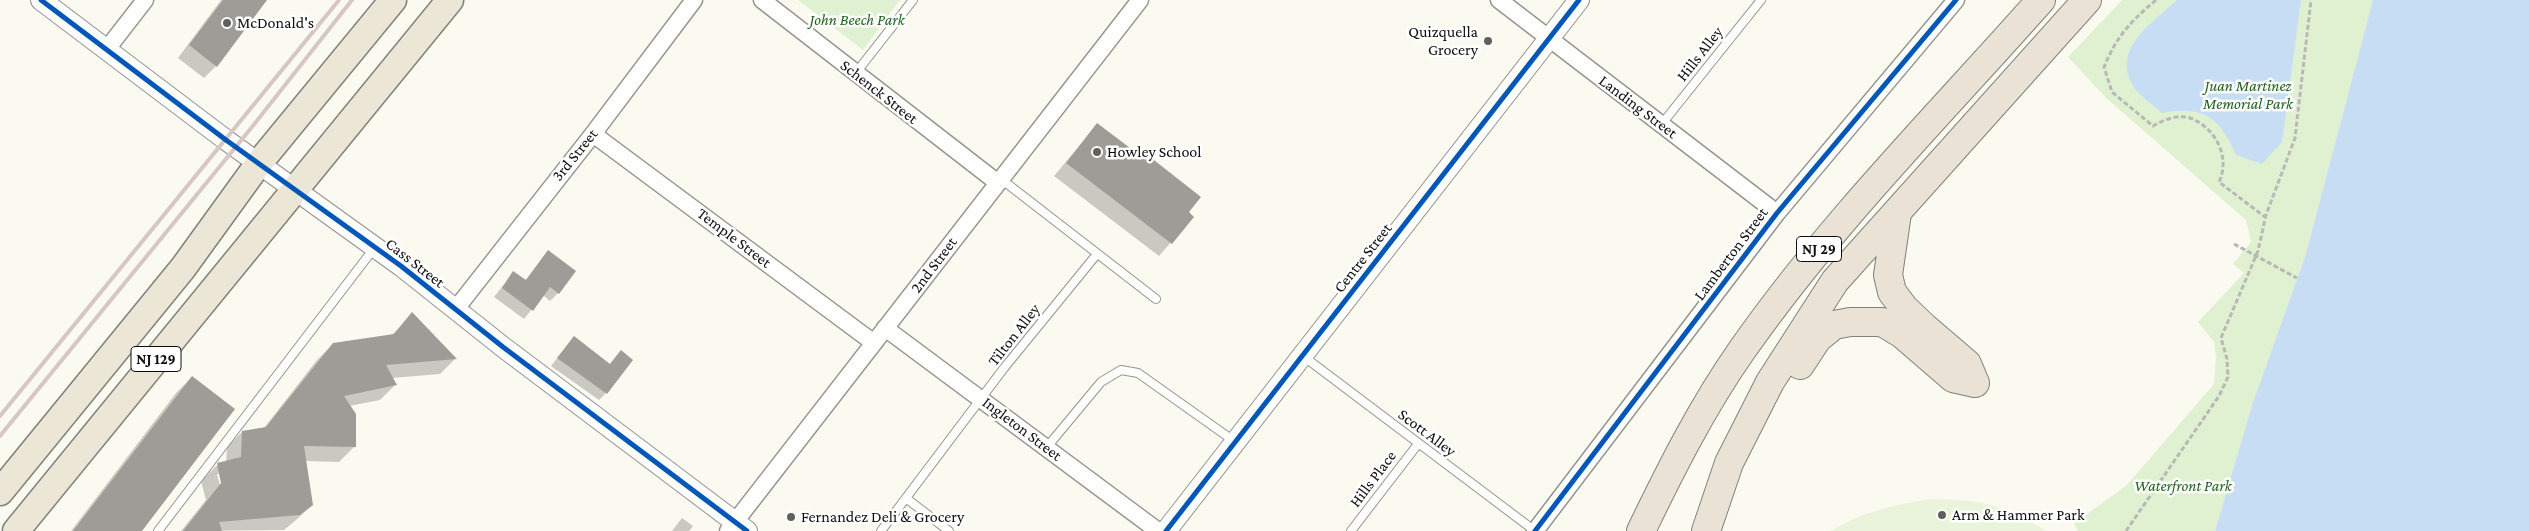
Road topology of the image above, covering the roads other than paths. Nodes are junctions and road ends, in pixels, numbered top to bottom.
1 (41, 0) edge
2 (145, 0) edge
3 (393, 0) edge
4 (450, 0) edge
5 (694, 0) edge
6 (762, 0) edge
7 (913, 0) edge
8 (1140, 0) edge
9 (1499, 0) edge
10 (1579, 0) edge
11 (1761, 0) edge
12 (1956, 0) edge
13 (2041, 0) edge
14 (2087, 0) edge
15 (1549, 39) junction
16 (107, 49) junction
17 (855, 74) junction
18 (1661, 126) junction
19 (593, 134) junction
20 (259, 163) junction
21 (999, 181) junction
22 (295, 189) junction
23 (1777, 213) junction
24 (1897, 213) junction
25 (374, 247) junction
26 (1097, 254) junction
27 (1156, 299) dead end
28 (455, 310) junction
29 (885, 328) junction
30 (874, 343) junction
31 (1302, 356) junction
32 (982, 399) junction
33 (1235, 442) junction
34 (1418, 444) junction
35 (1047, 447) junction
36 (1730, 463) junction
37 (0, 492) edge
38 (907, 499) junction
39 (737, 528) edge
40 (16, 531) edge
41 (158, 531) edge
42 (881, 531) edge
43 (949, 531) edge
44 (1158, 531) edge
45 (1166, 531) edge
46 (1351, 531) edge
47 (1535, 531) edge
48 (1641, 531) edge
49 (1706, 531) edge

1 - 16 street, Cass Street
2 - 16 street
3 - 20 highway, NJ 129
4 - 22 highway, NJ 129
5 - 19 street, 3rd Street
6 - 17 street, Schenck Street
7 - 17 lane
8 - 21 street, 2nd Street
9 - 15 street, Landing Street
10 - 15 street, Centre Street
11 - 18 lane, Hills Alley
12 - 23 street, Lamberton Street
13 - 48 highway, NJ 29
14 - 24 highway, NJ 29
15 - 18 street, Landing Street
15 - 31 street, Centre Street
16 - 20 street, Cass Street
17 - 21 street, Schenck Street
18 - 23 street, Landing Street
19 - 28 street, 3rd Street
19 - 30 street, Temple Street
20 - 22 street, Cass Street
20 - 37 highway, NJ 129
21 - 26 lane, Schenck Street
21 - 29 street, 2nd Street
22 - 25 street, Cass Street
22 - 40 highway, NJ 129
23 - 47 street, Lamberton Street
24 - 36 highway, NJ 29
24 - 36 highway
25 - 28 street, Cass Street
25 - 41 lane
26 - 27 lane, Schenck Street
26 - 32 lane, Tilton Alley
28 - 39 street, Cass Street
29 - 30 street, 2nd Street
29 - 32 street, Ingleton Street
30 - 39 street, 2nd Street
31 - 33 street, Centre Street
31 - 34 lane, Scott Alley
32 - 35 street, Ingleton Street
32 - 38 lane, Tilton Alley
33 - 35 lane
33 - 45 street, Centre Street
34 - 46 lane, Hills Place
34 - 47 lane, Scott Alley
35 - 44 street, Ingleton Street
36 - 49 highway, NJ 29
38 - 42 lane, Tilton Alley
38 - 43 lane

